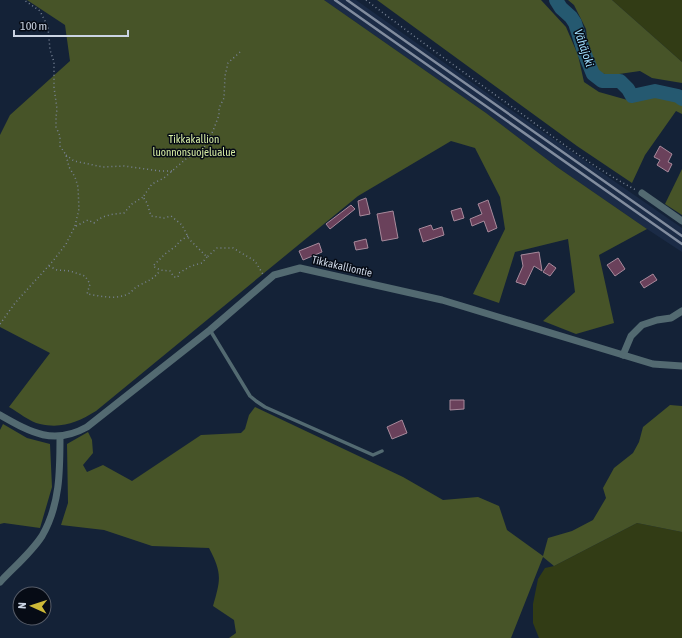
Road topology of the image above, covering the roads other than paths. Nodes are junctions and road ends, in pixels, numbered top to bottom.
1 (642, 193) road end
2 (682, 221) edge
3 (682, 311) edge
4 (210, 330) junction
5 (623, 355) junction
6 (682, 366) edge
7 (0, 415) edge
8 (60, 437) junction
9 (382, 451) dead end
10 (0, 582) edge

1 - 2 street
3 - 5 street
4 - 5 street, Tikkakalliontie
4 - 8 street, Tikkakalliontie
4 - 9 lane
5 - 6 street, Tikkakalliontie
7 - 8 street, Tikkakalliontie
8 - 10 street

